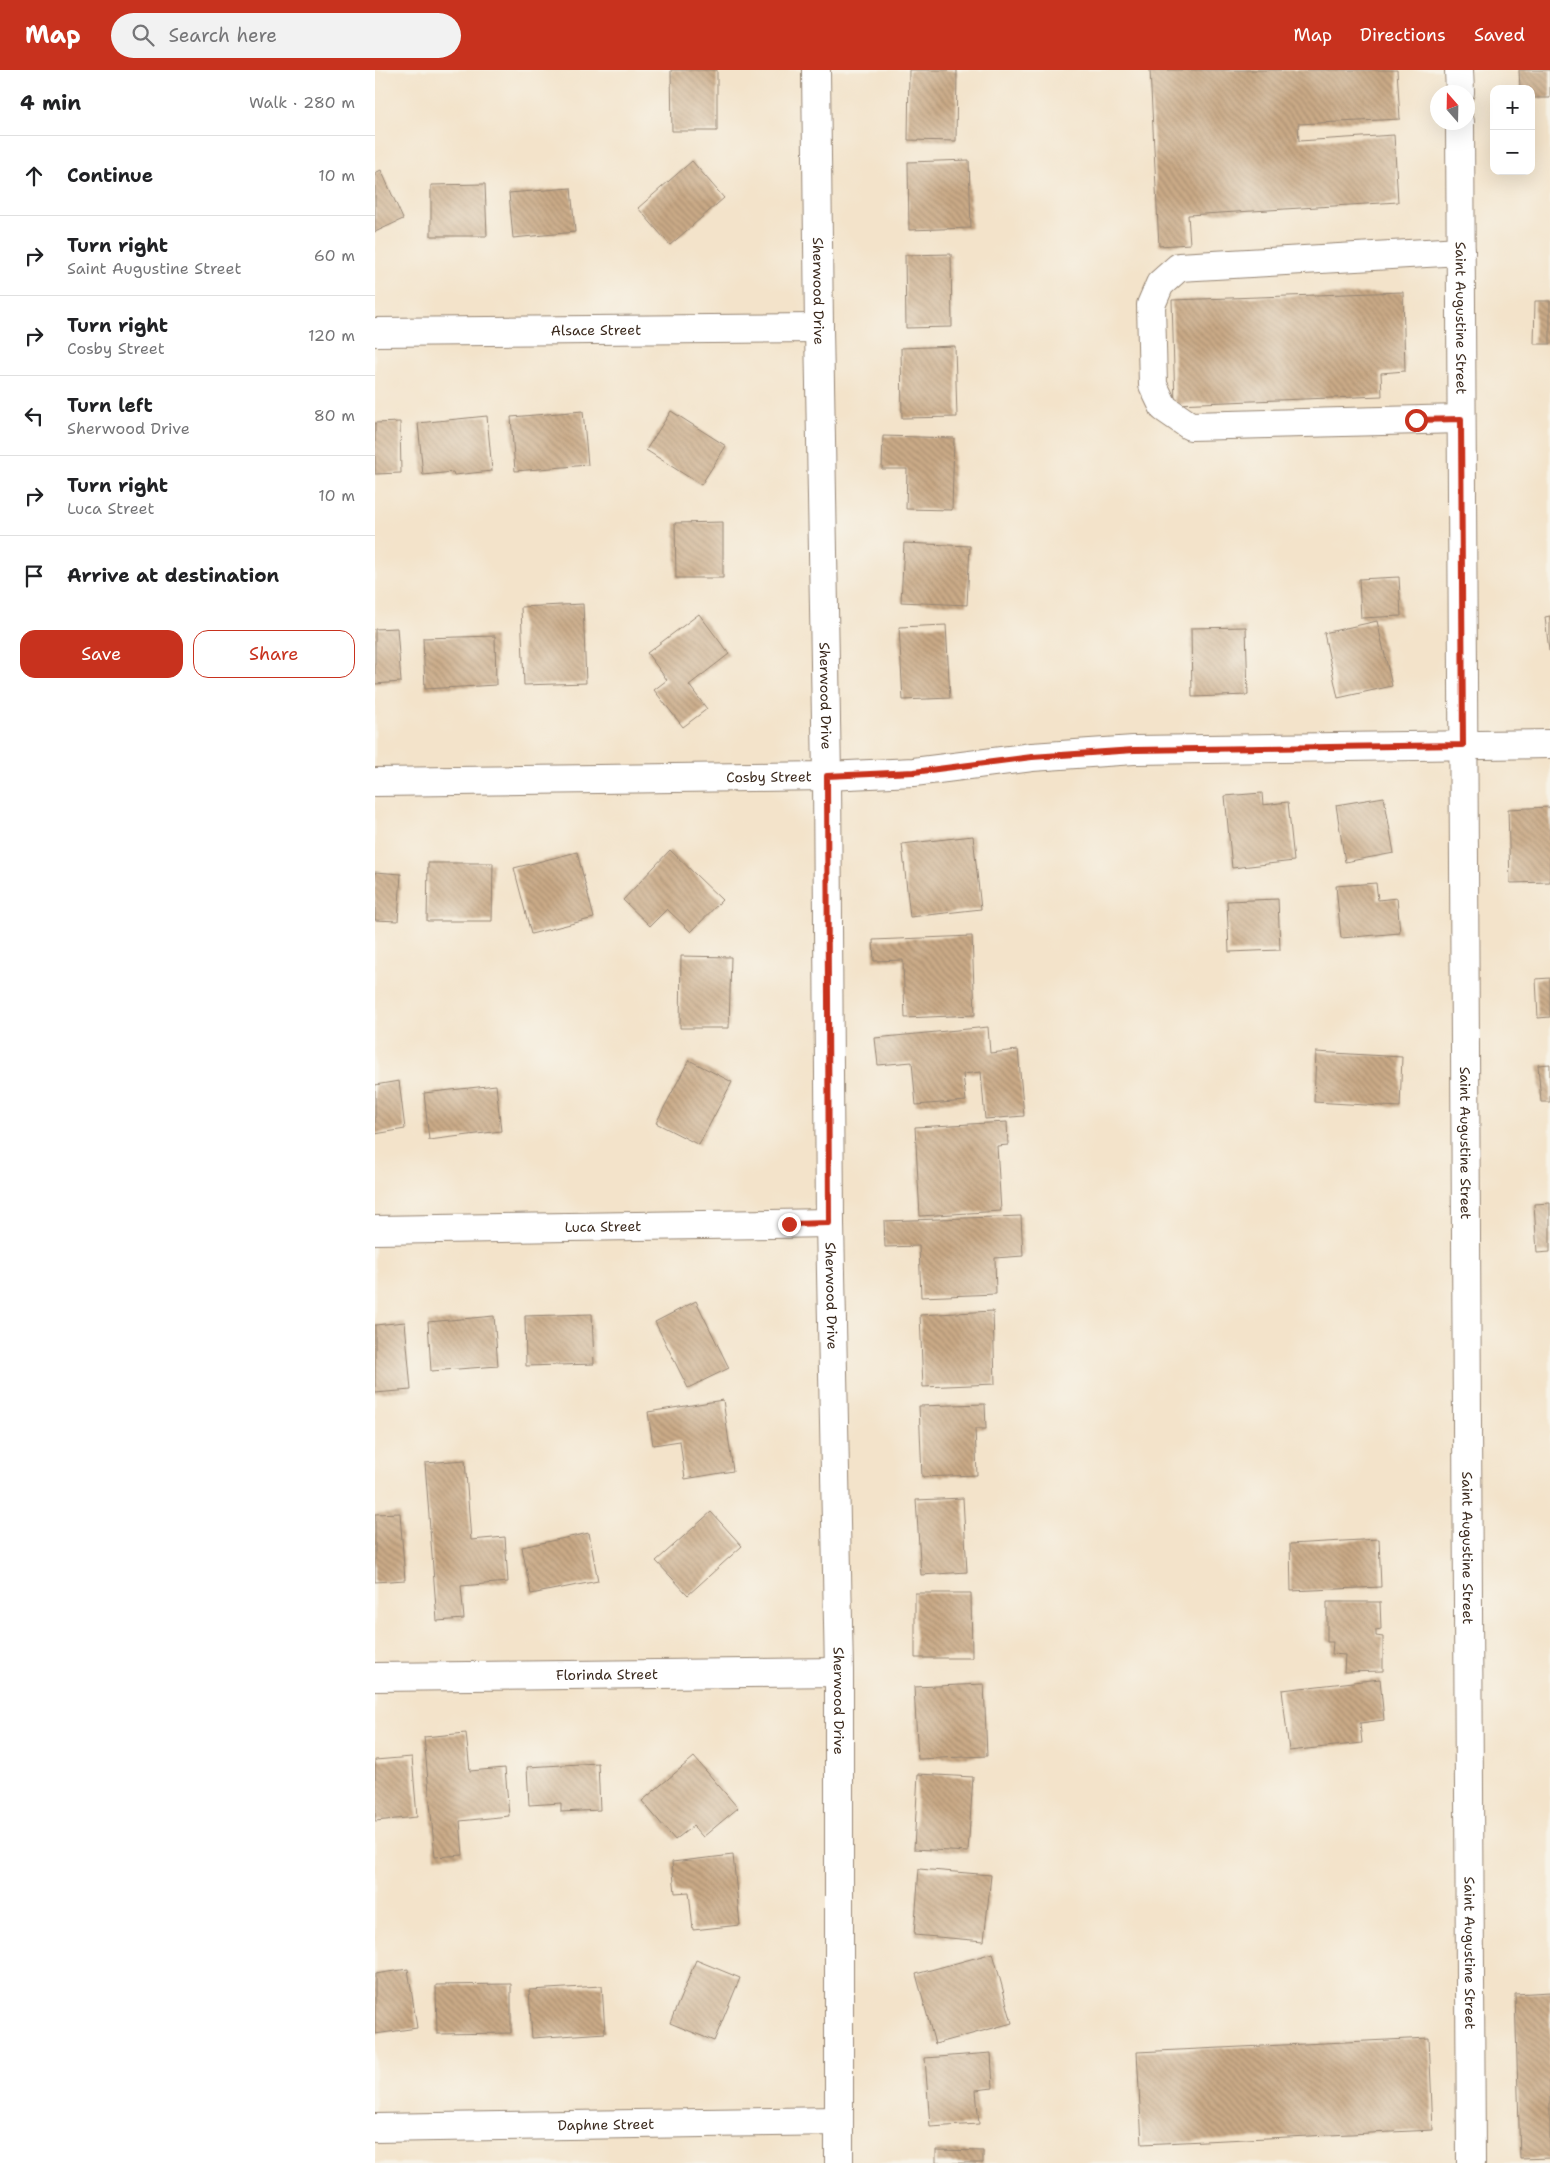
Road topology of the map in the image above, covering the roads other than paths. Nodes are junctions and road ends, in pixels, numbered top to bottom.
1 (816, 70) edge
2 (1459, 70) edge
3 (1459, 85) edge
4 (1460, 130) edge
5 (1461, 250) junction
6 (819, 328) junction
7 (375, 332) edge
8 (1461, 419) junction
9 (1550, 744) edge
10 (1463, 745) junction
11 (827, 776) junction
12 (375, 782) edge
13 (829, 1223) junction
14 (375, 1230) edge
15 (839, 1672) junction
16 (375, 1677) edge
17 (838, 2121) junction
18 (375, 2128) edge
19 (839, 2163) edge
20 (1471, 2163) edge

1 - 6 street, Sherwood Drive
2 - 3 street
4 - 5 street, Saint Augustine Street
5 - 8 street, Saint Augustine Street
5 - 8 street
6 - 7 street, Alsace Street
6 - 11 street, Sherwood Drive
8 - 10 street, Saint Augustine Street
9 - 10 street, Cosby Street
10 - 11 street, Cosby Street
10 - 20 street, Saint Augustine Street
11 - 12 street, Cosby Street
11 - 13 street, Sherwood Drive
13 - 14 street, Luca Street
13 - 15 street, Sherwood Drive
15 - 16 street, Florinda Street
15 - 17 street, Sherwood Drive
17 - 18 street, Daphne Street
17 - 19 street, Sherwood Drive

